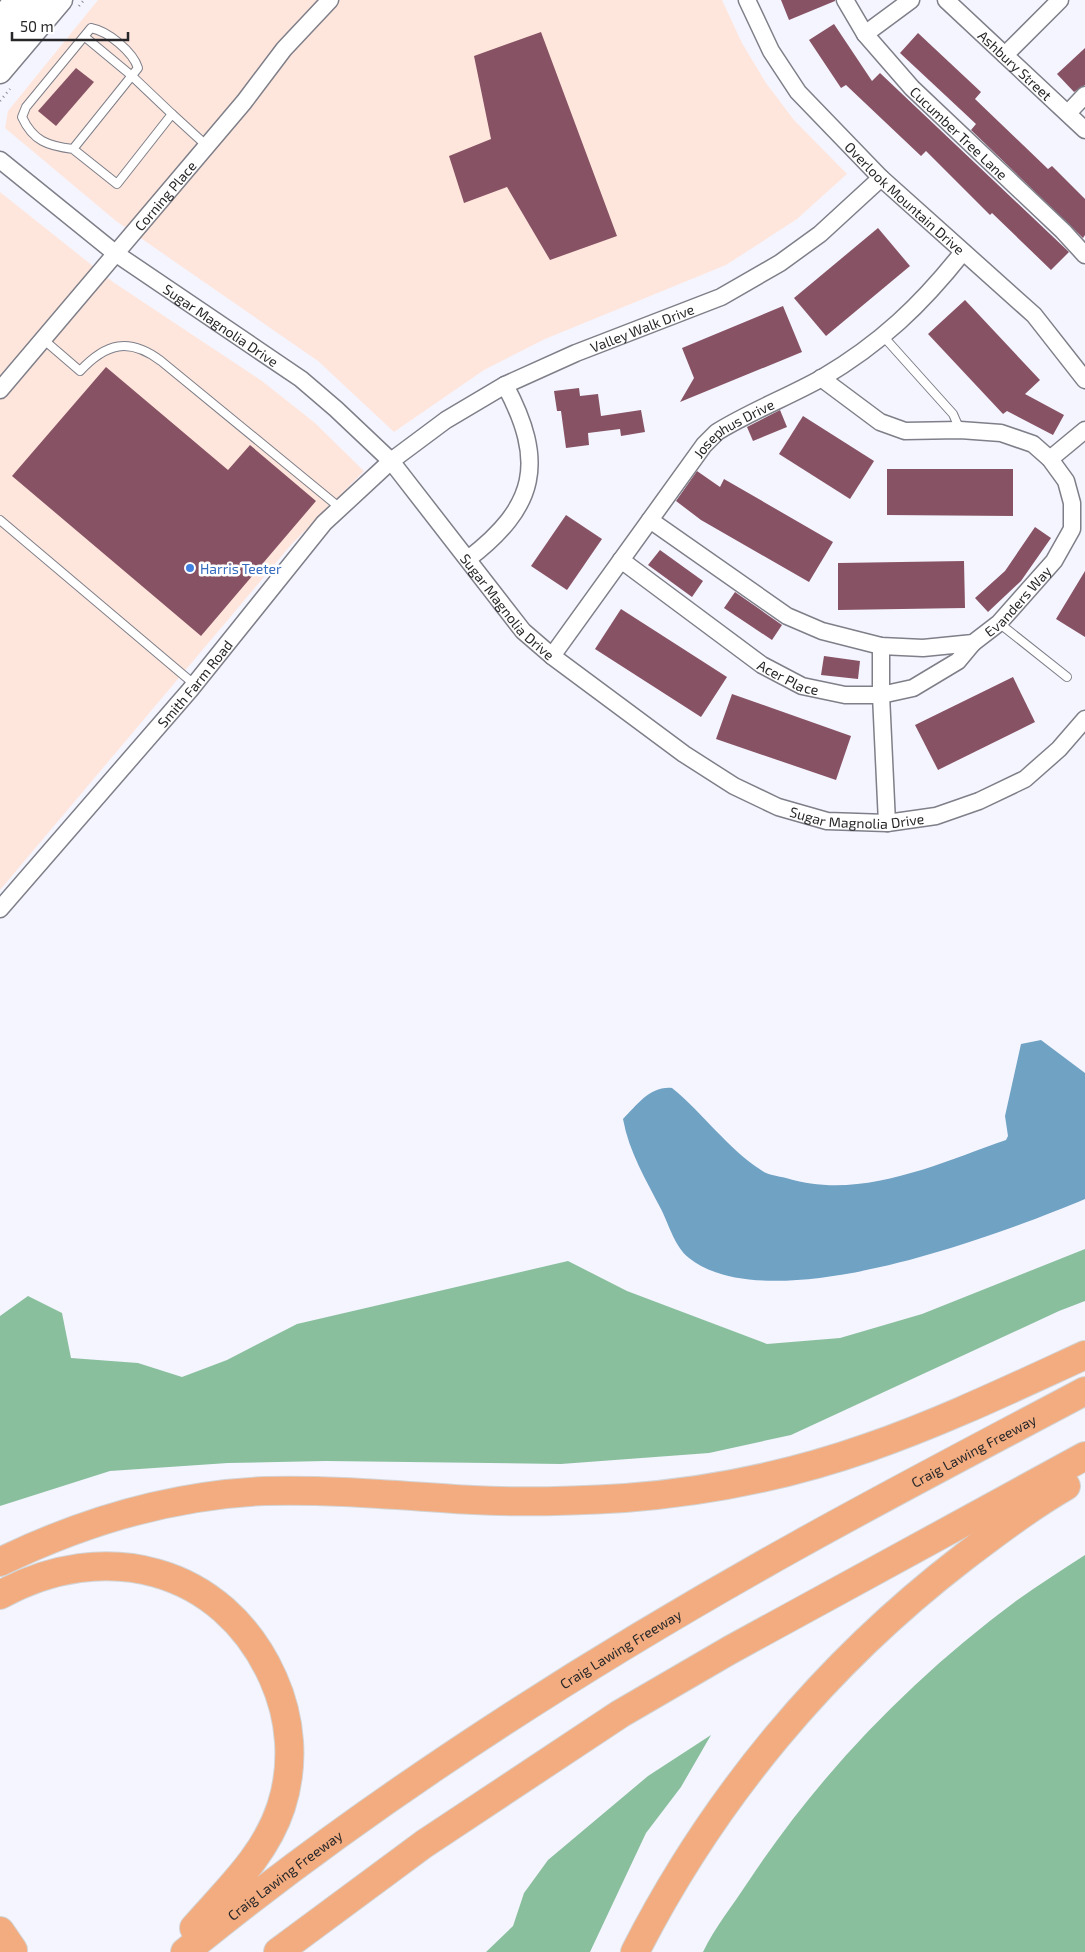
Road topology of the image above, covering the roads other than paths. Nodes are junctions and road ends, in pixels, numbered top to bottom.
1 (16, 0) edge
2 (36, 0) edge
3 (60, 0) edge
4 (330, 0) edge
5 (746, 0) edge
6 (845, 0) edge
7 (912, 0) edge
8 (946, 0) edge
9 (1060, 0) edge
10 (0, 18) edge
11 (865, 34) junction
12 (85, 37) junction
13 (0, 44) edge
14 (1005, 55) junction
15 (0, 72) edge
16 (132, 76) junction
17 (1085, 95) edge
18 (1068, 113) junction
19 (172, 114) junction
20 (1085, 130) edge
21 (206, 146) junction
22 (73, 149) junction
23 (0, 160) edge
24 (881, 178) junction
25 (964, 252) junction
26 (115, 253) junction
27 (1085, 255) edge
28 (883, 336) junction
29 (44, 340) junction
30 (820, 378) junction
31 (1085, 380) edge
32 (505, 385) junction
33 (0, 390) edge
34 (960, 430) junction
35 (1085, 430) edge
36 (1050, 459) junction
37 (391, 461) junction
38 (339, 508) junction
39 (0, 520) edge
40 (650, 520) junction
41 (468, 559) junction
42 (621, 560) junction
43 (999, 623) junction
44 (974, 643) junction
45 (881, 646) junction
46 (552, 656) junction
47 (1067, 677) dead end
48 (194, 684) junction
49 (881, 695) junction
50 (1085, 719) edge
51 (887, 823) junction
52 (0, 909) edge
53 (1085, 1356) edge
54 (1085, 1391) edge
55 (1085, 1456) edge
56 (1085, 1475) edge
57 (0, 1562) edge
58 (0, 1595) edge
59 (172, 1952) edge
60 (185, 1952) edge
61 (278, 1952) edge
62 (635, 1952) edge

1 - 10 main road
2 - 13 main road
3 - 15 main road
4 - 21 street, Corning Place
5 - 24 street, Overlook Mountain Drive
6 - 11 street, Cucumber Tree Lane
7 - 11 street
8 - 14 street, Ashbury Street
9 - 14 street
11 - 27 street, Cucumber Tree Lane
12 - 16 lane
12 - 16 lane
12 - 22 lane
14 - 18 street, Ashbury Street
16 - 19 lane
16 - 22 lane
17 - 18 street
18 - 20 street, Ashbury Street
19 - 21 lane
19 - 22 lane
21 - 26 street, Corning Place
23 - 26 street, Sugar Magnolia Drive
24 - 25 street, Overlook Mountain Drive
24 - 32 street, Valley Walk Drive
25 - 28 street, Josephus Drive
25 - 31 street, Overlook Mountain Drive
26 - 29 street, Corning Place
26 - 37 street, Sugar Magnolia Drive
28 - 30 street, Josephus Drive
28 - 34 lane
29 - 33 street, Corning Place
29 - 38 lane
30 - 34 street, Evanders Way
30 - 40 street, Josephus Drive
32 - 37 street, Valley Walk Drive
32 - 41 street
34 - 36 street, Evanders Way
35 - 36 street
36 - 43 street, Evanders Way
37 - 38 street, Smith Farm Road
37 - 41 street, Sugar Magnolia Drive
38 - 48 street, Smith Farm Road
39 - 48 lane
40 - 42 street, Josephus Drive
40 - 45 street, Evanders Way
41 - 46 street, Sugar Magnolia Drive
42 - 46 street, Josephus Drive
42 - 49 street, Acer Place
43 - 44 street, Evanders Way
43 - 47 lane
44 - 45 street, Evanders Way
44 - 49 street, Acer Place
45 - 49 street
46 - 51 street, Sugar Magnolia Drive
48 - 52 street, Smith Farm Road
49 - 51 street
50 - 51 street, Sugar Magnolia Drive
53 - 57 highway
54 - 60 highway, Craig Lawing Freeway
55 - 61 highway
56 - 62 highway
58 - 59 highway

